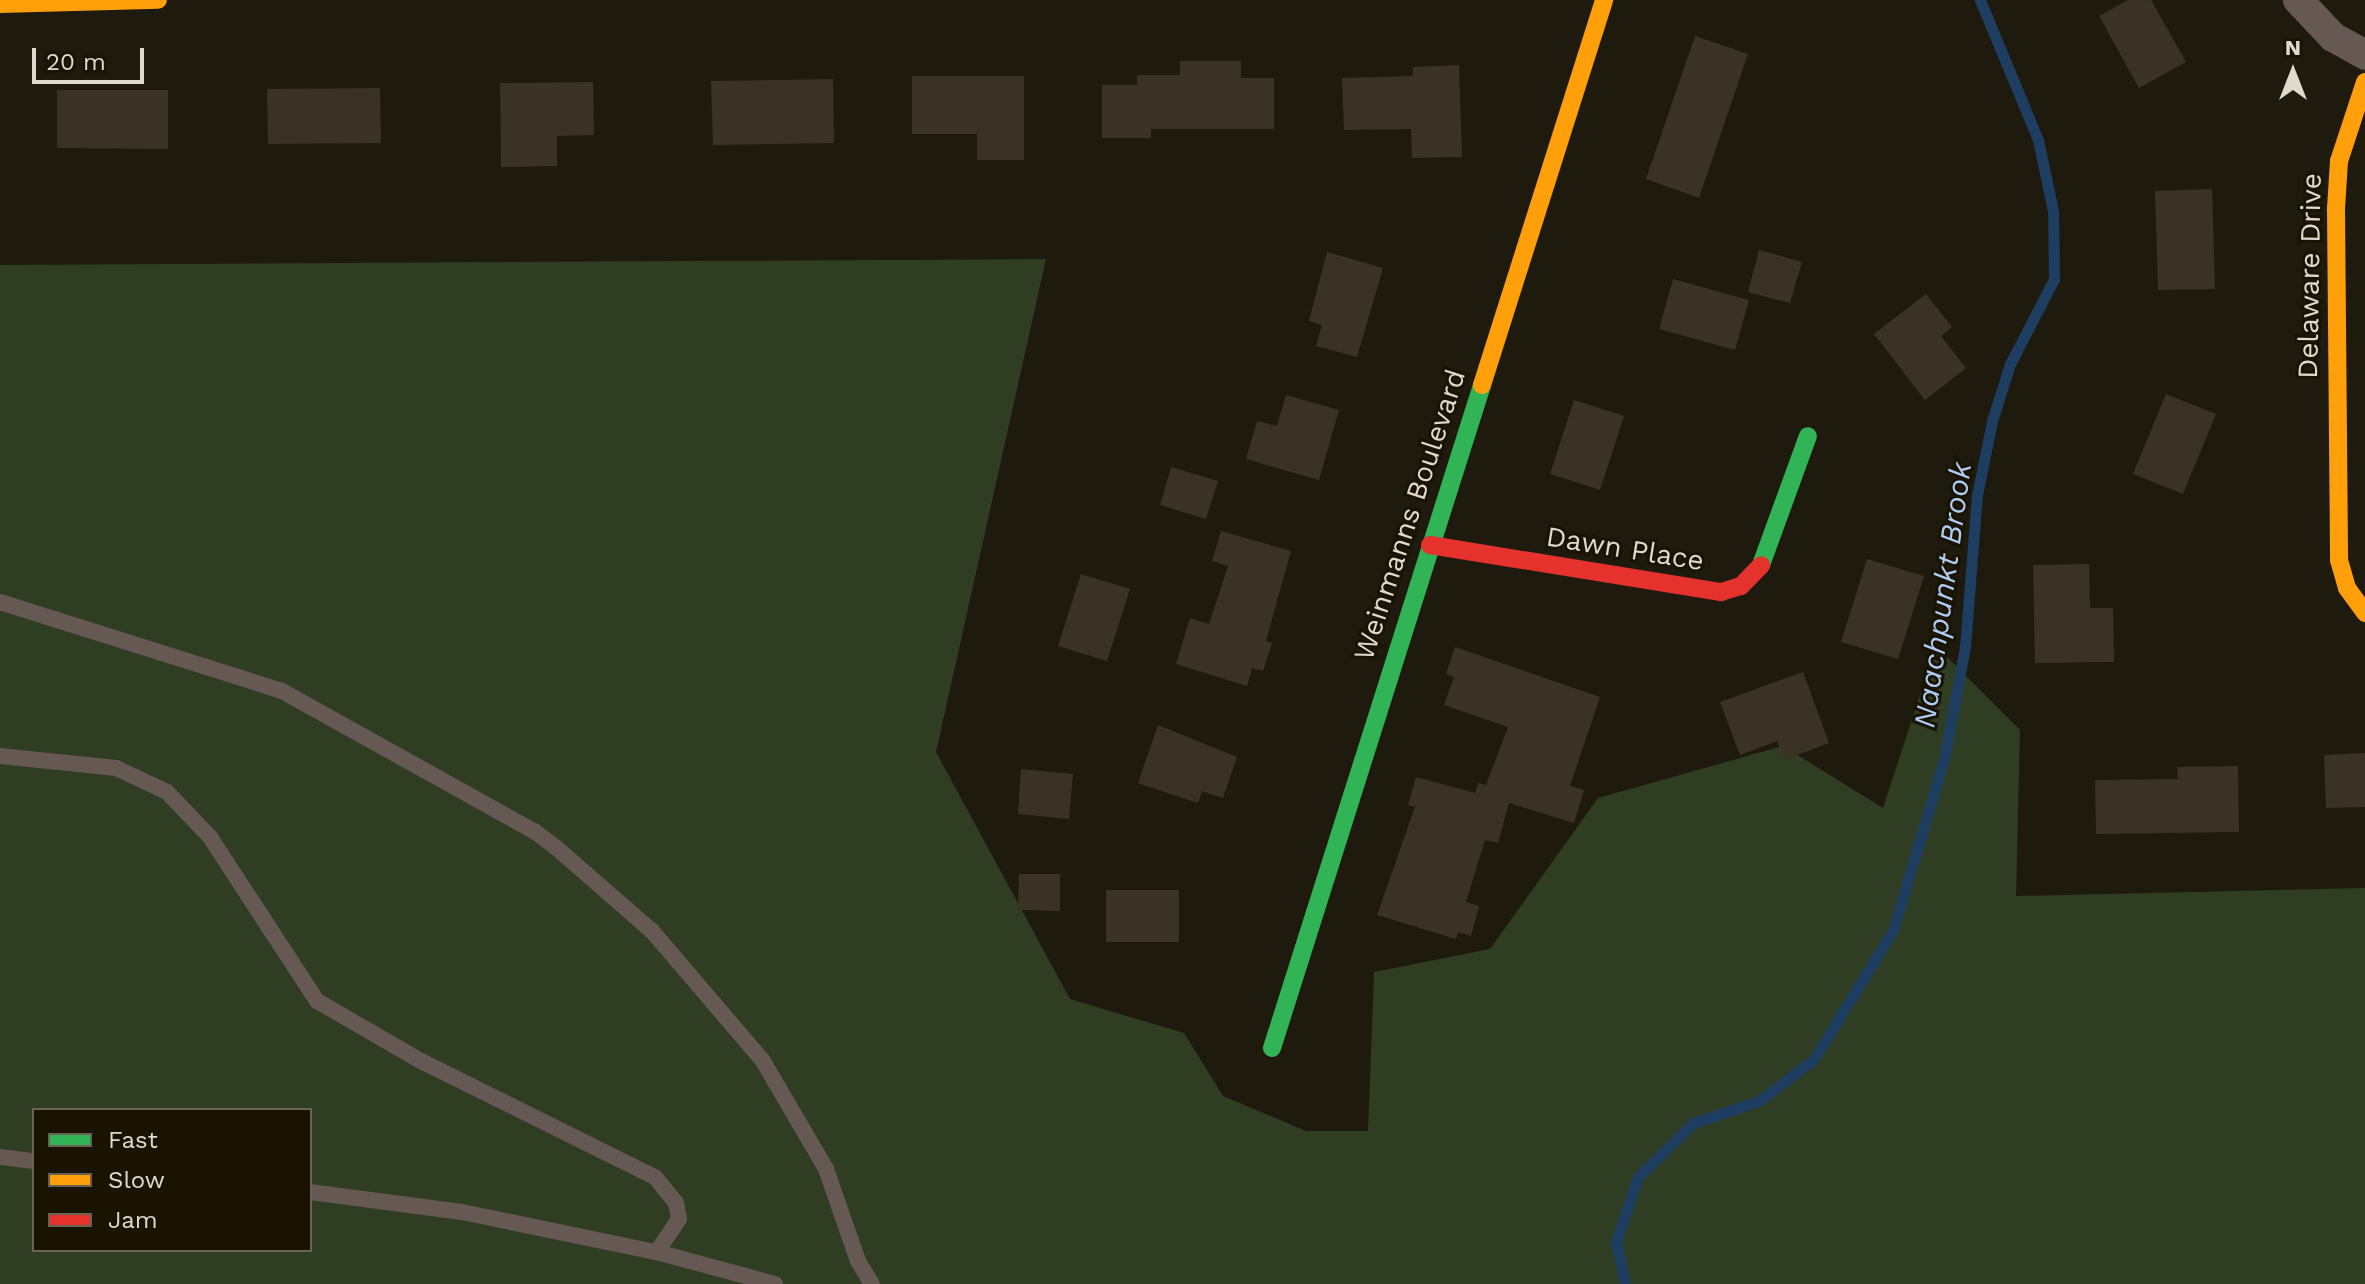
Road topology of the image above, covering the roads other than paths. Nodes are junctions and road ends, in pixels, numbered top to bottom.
1 (158, 0) edge
2 (1604, 0) edge
3 (2298, 0) edge
4 (0, 4) edge
5 (2365, 55) edge
6 (2365, 82) edge
7 (1808, 436) dead end
8 (1430, 545) junction
9 (0, 602) edge
10 (2365, 613) edge
11 (0, 756) edge
12 (1272, 1048) dead end
13 (0, 1157) edge
14 (32, 1161) edge
15 (312, 1192) edge
16 (657, 1252) junction
17 (775, 1284) edge
18 (872, 1284) edge

1 - 4 street
2 - 8 street, Weinmanns Boulevard
3 - 5 street
6 - 10 street, Delaware Drive
7 - 8 street, Dawn Place
8 - 12 street, Weinmanns Boulevard
9 - 18 lane
11 - 16 lane
13 - 14 lane
15 - 16 lane
16 - 17 lane

